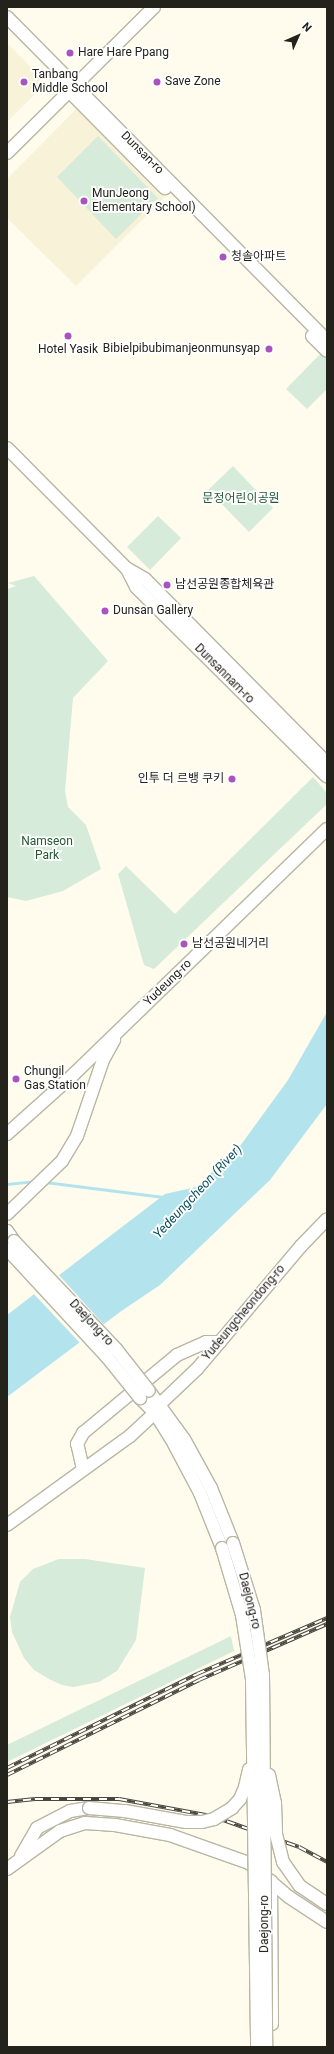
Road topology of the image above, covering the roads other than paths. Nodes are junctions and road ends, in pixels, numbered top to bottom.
1 (154, 7) edge
2 (7, 17) edge
3 (7, 29) edge
4 (72, 88) junction
5 (7, 153) edge
6 (327, 340) edge
7 (327, 351) edge
8 (7, 448) edge
9 (126, 568) junction
10 (327, 763) edge
11 (327, 777) edge
12 (327, 829) edge
13 (120, 1029) junction
14 (7, 1134) edge
15 (7, 1214) edge
16 (327, 1219) edge
17 (9, 1239) edge
18 (220, 1342) junction
19 (157, 1409) junction
20 (83, 1469) junction
21 (7, 1525) edge
22 (259, 1755) junction
23 (20, 1859) junction
24 (249, 1863) junction
25 (7, 1869) edge
26 (271, 1881) junction
27 (327, 1904) edge
28 (327, 1922) edge
29 (256, 2047) edge
30 (266, 2047) edge
31 (271, 2047) edge

1 - 4 main road
2 - 4 main road, Dunsan-ro
3 - 4 main road, Dunsan-ro
4 - 5 main road
4 - 6 main road, Dunsan-ro
4 - 7 main road, Dunsan-ro
8 - 9 main road, Dunsannam-ro
9 - 10 main road, Dunsannam-ro
9 - 11 main road, Dunsannam-ro
12 - 13 main road, Yudeung-ro
13 - 14 main road, Yudeung-ro
13 - 15 main road
16 - 18 main road, Yudeungcheondong-ro
17 - 19 main road, Daejong-ro, bridge
18 - 19 main road, Yudeungcheondong-ro
18 - 20 main road
19 - 20 main road, Yudeungcheondong-ro
19 - 22 main road, Daejong-ro, bridge
19 - 22 main road, Daejong-ro, bridge
20 - 21 main road, Yudeungcheondong-ro
22 - 23 main road, bridge
22 - 27 main road, bridge
22 - 29 main road, Daejong-ro, bridge
22 - 30 main road, Daejong-ro, bridge
23 - 24 main road
23 - 25 main road
24 - 26 main road
24 - 29 main road
26 - 28 main road
26 - 31 main road

